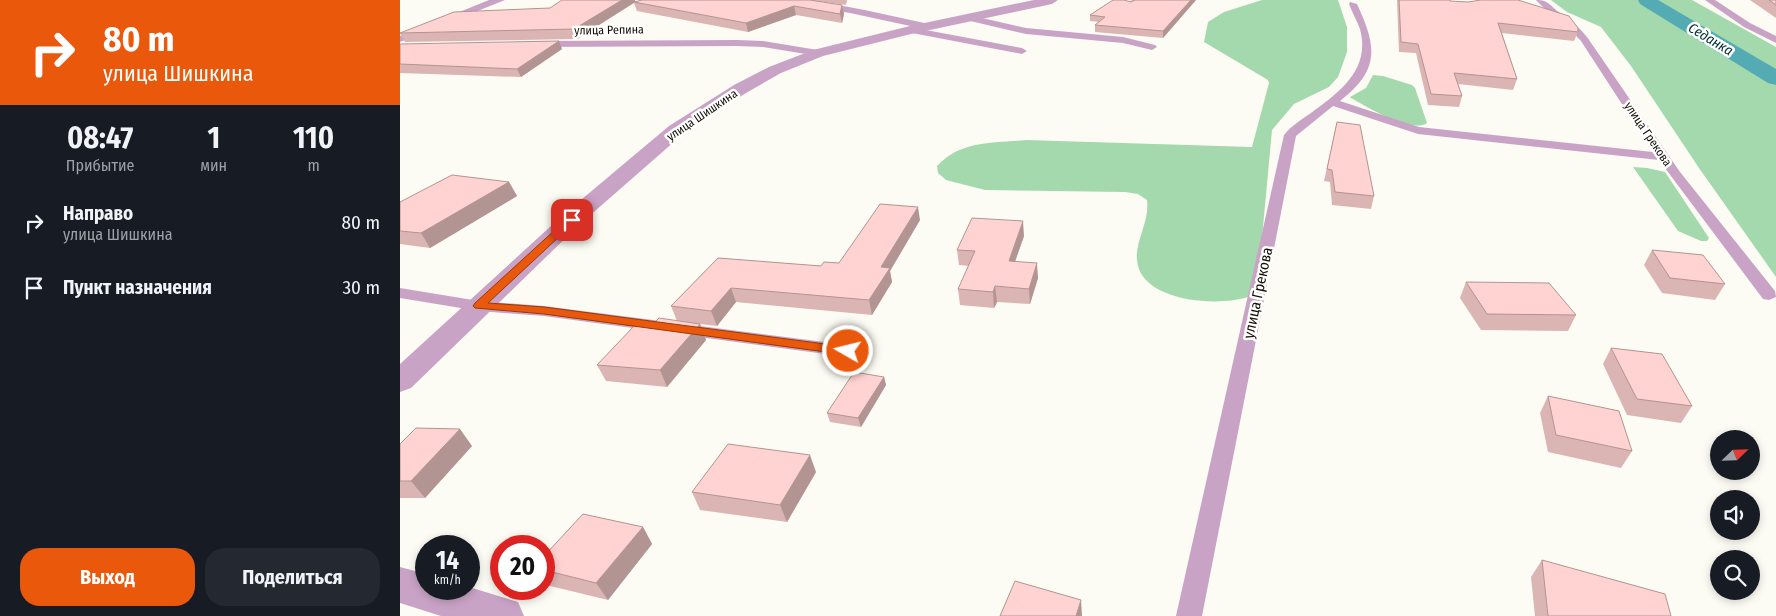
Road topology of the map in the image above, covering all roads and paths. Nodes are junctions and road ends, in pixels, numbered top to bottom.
1 (501, 0) edge
2 (785, 0) edge
3 (1052, 0) edge
4 (1709, 0) edge
5 (488, 1) edge
6 (1535, 3) edge
7 (1352, 4) dead end
8 (969, 18) junction
9 (920, 28) junction
10 (400, 39) edge
11 (1776, 40) edge
12 (529, 44) edge
13 (1152, 47) dead end
14 (1022, 51) dead end
15 (818, 54) junction
16 (1331, 102) junction
17 (1663, 157) junction
18 (400, 293) edge
19 (1769, 295) dead end
20 (479, 306) junction
21 (848, 351) dead end
22 (400, 381) edge
23 (400, 585) edge
24 (503, 616) edge
25 (1189, 616) edge

1 - 5 lane
2 - 9 lane
3 - 8 street, улица Шишкина
4 - 11 lane
5 - 10 lane
6 - 17 lane, улица Грекова
7 - 16 lane, улица Грекова
8 - 9 street, улица Шишкина
8 - 13 lane
9 - 14 lane
9 - 15 street, улица Шишкина
12 - 15 lane, улица Репина
15 - 20 street, улица Шишкина
16 - 17 lane
16 - 25 lane, улица Грекова
17 - 19 lane, улица Грекова
18 - 20 lane
20 - 21 lane
20 - 22 street, улица Шишкина
23 - 24 street

